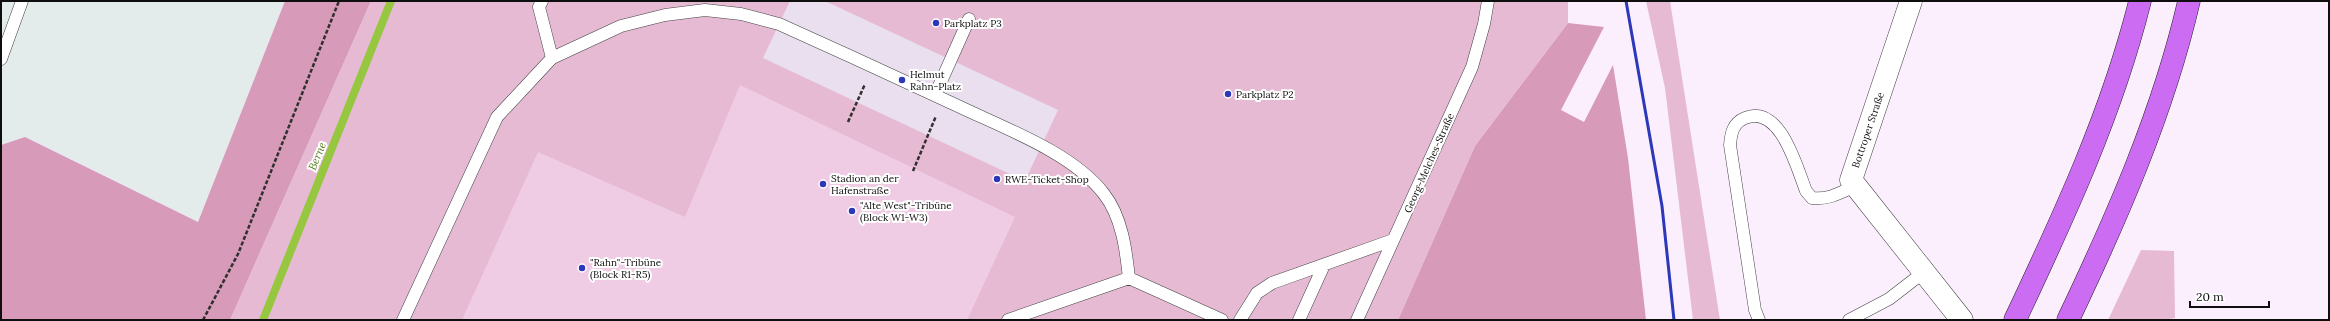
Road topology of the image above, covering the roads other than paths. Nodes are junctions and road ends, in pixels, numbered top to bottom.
1 (22, 1) edge
2 (542, 1) edge
3 (1488, 1) edge
4 (1911, 1) edge
5 (2140, 1) edge
6 (2189, 1) edge
7 (969, 19) dead end
8 (1, 58) edge
9 (552, 58) junction
10 (935, 95) junction
11 (1855, 186) junction
12 (1393, 240) junction
13 (1324, 265) junction
14 (1924, 272) junction
15 (1129, 278) junction
16 (403, 320) edge
17 (1008, 320) edge
18 (1222, 320) edge
19 (1240, 320) edge
20 (1299, 320) edge
21 (1357, 320) edge
22 (1759, 320) edge
23 (1848, 320) edge
24 (1962, 320) edge
25 (2014, 320) edge
26 (2068, 320) edge

1 - 8 lane
2 - 9 lane
3 - 12 lane, Georg-Melches-Straße
4 - 11 street, Bottroper Straße
5 - 25 main road
6 - 26 main road
7 - 10 lane
9 - 10 lane
9 - 16 lane
10 - 15 lane
11 - 14 street
11 - 22 lane
12 - 13 lane
12 - 21 lane, Georg-Melches-Straße
13 - 19 lane
13 - 20 lane
14 - 23 lane
14 - 24 street
15 - 17 lane
15 - 18 lane

